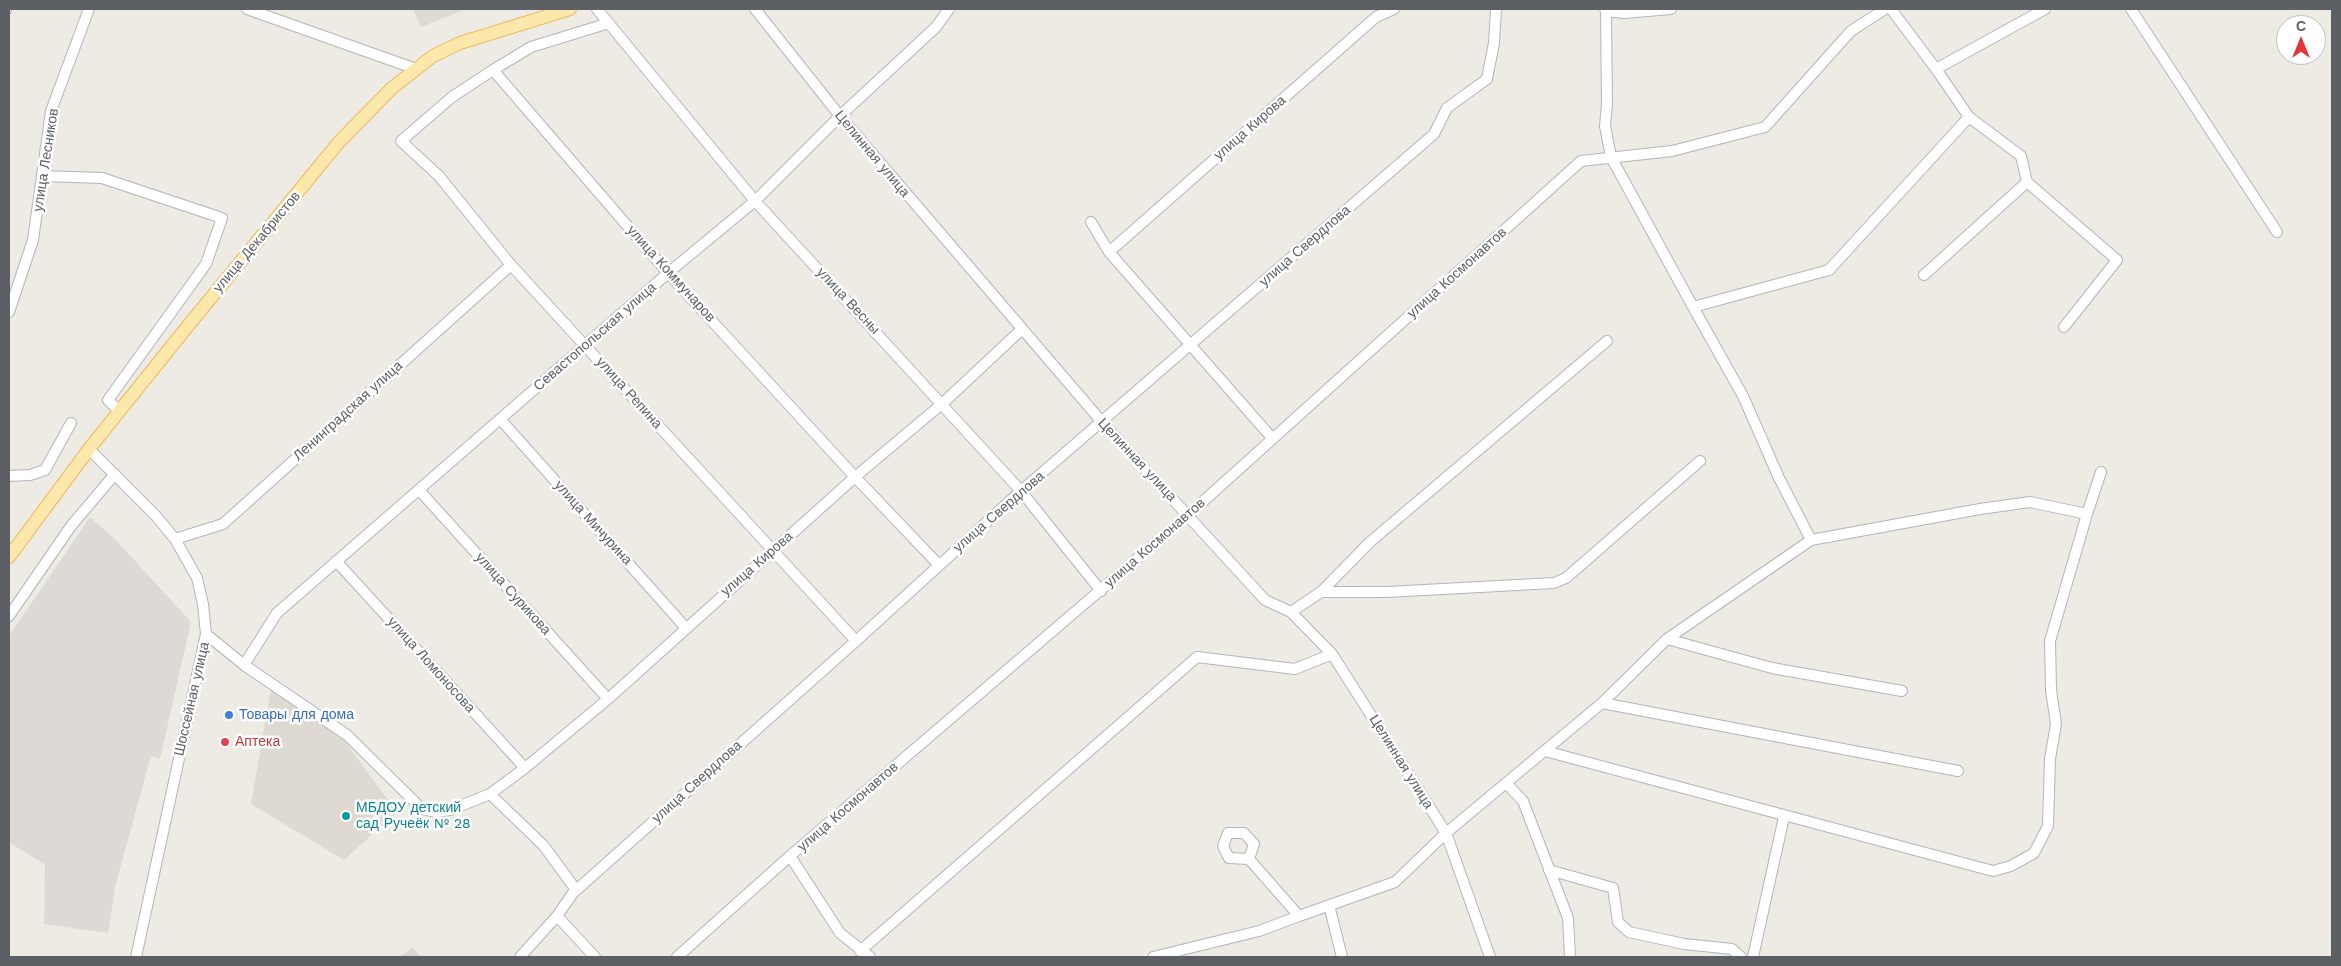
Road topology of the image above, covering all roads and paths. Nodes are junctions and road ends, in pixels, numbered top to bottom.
1 (89, 9) edge
2 (248, 9) edge
3 (570, 9) edge
4 (597, 9) edge
5 (755, 9) edge
6 (949, 9) edge
7 (1394, 9) edge
8 (1496, 9) edge
9 (1671, 9) edge
10 (1885, 9) edge
11 (1891, 9) edge
12 (2045, 9) edge
13 (2131, 9) edge
14 (1605, 10) edge
15 (609, 23) junction
16 (416, 69) junction
17 (1936, 69) junction
18 (494, 70) junction
19 (840, 116) junction
20 (1969, 117) junction
21 (1611, 158) junction
22 (43, 176) junction
23 (2027, 182) junction
24 (755, 201) junction
25 (1091, 222) dead end
26 (2277, 232) dead end
27 (1109, 252) junction
28 (511, 265) junction
29 (668, 273) junction
30 (1924, 276) dead end
31 (1694, 307) junction
32 (9, 312) edge
33 (2064, 327) dead end
34 (1021, 330) junction
35 (1608, 341) dead end
36 (1192, 344) junction
37 (586, 346) junction
38 (943, 403) junction
39 (119, 411) junction
40 (500, 420) junction
41 (1102, 422) junction
42 (71, 423) dead end
43 (1272, 438) junction
44 (89, 449) junction
45 (1700, 461) dead end
46 (2101, 472) dead end
47 (115, 474) junction
48 (9, 476) edge
49 (855, 477) junction
50 (419, 490) junction
51 (1021, 491) junction
52 (1188, 514) junction
53 (2088, 514) junction
54 (175, 539) junction
55 (1811, 540) junction
56 (773, 550) junction
57 (9, 557) edge
58 (336, 561) junction
59 (939, 564) junction
60 (1101, 591) junction
61 (1321, 592) junction
62 (1291, 612) junction
63 (9, 616) edge
64 (685, 627) junction
65 (206, 634) junction
66 (1667, 639) junction
67 (856, 641) junction
68 (1332, 654) junction
69 (244, 665) junction
70 (1902, 691) dead end
71 (608, 698) junction
72 (1602, 703) junction
73 (1545, 751) junction
74 (525, 768) junction
75 (1958, 771) dead end
76 (1506, 783) junction
77 (490, 794) junction
78 (1784, 817) junction
79 (1446, 833) junction
80 (790, 856) junction
81 (1249, 859) dead end
82 (1549, 870) junction
83 (576, 890) junction
84 (1329, 905) junction
85 (557, 916) junction
86 (1299, 916) junction
87 (860, 951) junction
88 (136, 957) edge
89 (520, 957) edge
90 (595, 957) edge
91 (677, 957) edge
92 (870, 957) edge
93 (1153, 957) edge
94 (1342, 957) edge
95 (1490, 957) edge
96 (1570, 957) edge
97 (1741, 957) edge
98 (1753, 957) edge

1 - 22 street, улица Лесников
2 - 16 street
3 - 16 main road, улица Декабристов
4 - 15 street, улица Весны
5 - 19 street, Целинная улица
6 - 19 street, Севастопольская улица
7 - 27 street, улица Кирова
8 - 36 street, улица Свердлова
9 - 14 street
10 - 21 street, улица Космонавтов
11 - 17 street
12 - 17 street
13 - 26 street
14 - 21 street
15 - 18 street
15 - 24 street, улица Весны
16 - 39 main road, улица Декабристов
17 - 20 street
18 - 28 street, улица Репина
18 - 29 street, улица Коммунаров
19 - 24 street, Севастопольская улица
19 - 34 street, Целинная улица
20 - 23 street
20 - 31 street
21 - 31 street
21 - 43 street, улица Космонавтов
22 - 32 street, улица Лесников
22 - 39 street
23 - 30 street
23 - 33 street
24 - 29 street, Севастопольская улица
24 - 38 street, улица Весны
25 - 27 street
27 - 36 street
28 - 37 street, улица Репина
28 - 54 street, Ленинградская улица
29 - 37 street, Севастопольская улица
29 - 49 street, улица Коммунаров
31 - 55 street
34 - 38 street, улица Кирова
34 - 41 street, Целинная улица
35 - 61 street
36 - 41 street, улица Свердлова
36 - 43 street
37 - 40 street, Севастопольская улица
37 - 56 street, улица Репина
38 - 49 street, улица Кирова
38 - 51 street, улица Весны
39 - 44 main road, улица Декабристов
40 - 50 street, Севастопольская улица
40 - 64 street, улица Мичурина
41 - 51 street, улица Свердлова
41 - 52 street, Целинная улица
42 - 48 street
43 - 52 street, улица Космонавтов
44 - 47 street, Шоссейная улица
44 - 57 main road, улица Декабристов
45 - 61 street
46 - 53 street
47 - 54 street, Шоссейная улица
47 - 63 street
49 - 56 street, улица Кирова
49 - 59 street, улица Коммунаров
50 - 58 street, Севастопольская улица
50 - 71 street, улица Сурикова
51 - 59 street, улица Свердлова
51 - 60 street, улица Весны
52 - 60 street, улица Космонавтов
52 - 62 street, Целинная улица
53 - 55 street
53 - 78 street
54 - 65 street, Шоссейная улица
55 - 66 street
56 - 64 street, улица Кирова
56 - 67 street, улица Репина
58 - 69 street, Севастопольская улица
58 - 74 street, улица Ломоносова
59 - 67 street, улица Свердлова
60 - 80 street, улица Космонавтов
61 - 62 street
62 - 68 street, Целинная улица
64 - 71 street, улица Кирова
65 - 69 street, улица Кирова
65 - 88 street, Шоссейная улица
66 - 70 street
66 - 72 street
67 - 83 street, улица Свердлова
68 - 79 street, Целинная улица
68 - 87 street
69 - 77 street, улица Кирова
71 - 74 street, улица Кирова
72 - 73 street
72 - 75 street
73 - 76 street
73 - 78 street
74 - 77 street, улица Кирова
76 - 79 street
76 - 82 street
77 - 83 street
78 - 98 street
79 - 84 street
79 - 95 street, Целинная улица
80 - 87 street
80 - 91 street, улица Космонавтов
81 - 86 street
82 - 96 street
82 - 97 street
83 - 85 street, улица Свердлова
84 - 86 street
84 - 94 street
85 - 89 street, улица Свердлова
85 - 90 street
86 - 93 street
87 - 92 street

